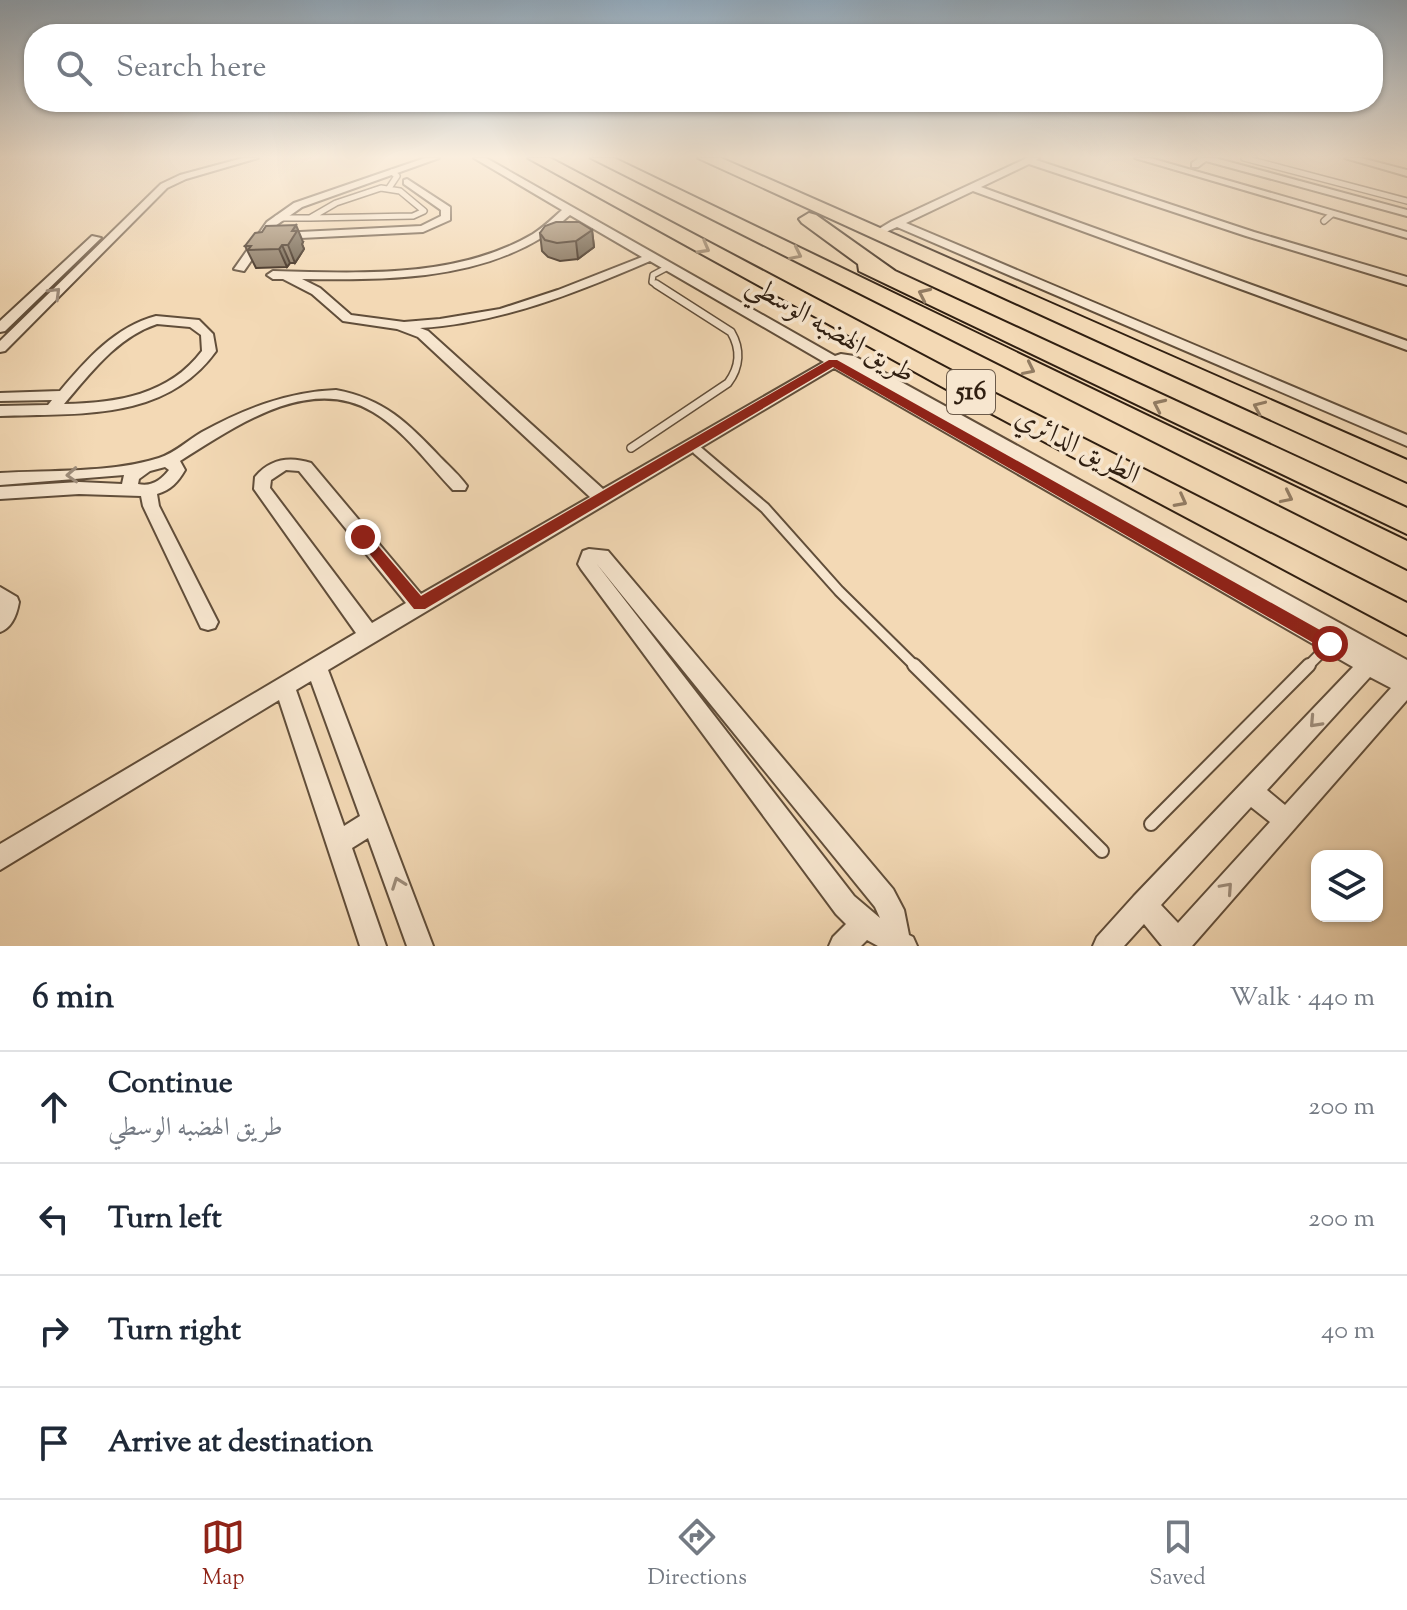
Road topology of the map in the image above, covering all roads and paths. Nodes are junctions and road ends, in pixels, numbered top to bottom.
1 (133, 202) edge
2 (148, 202) edge
3 (306, 202) edge
4 (341, 202) edge
5 (415, 202) edge
6 (436, 202) edge
7 (555, 202) edge
8 (566, 202) edge
9 (622, 202) edge
10 (690, 202) edge
11 (732, 202) edge
12 (784, 202) edge
13 (819, 202) edge
14 (940, 202) edge
15 (1023, 202) edge
16 (1157, 202) edge
17 (1280, 202) edge
18 (1324, 202) edge
19 (1367, 202) edge
20 (569, 210) junction
21 (1407, 213) edge
22 (277, 218) junction
23 (310, 218) junction
24 (1407, 226) edge
25 (886, 228) junction
26 (616, 232) junction
27 (1407, 235) edge
28 (262, 237) junction
29 (651, 257) junction
30 (668, 267) junction
31 (240, 269) dead end
32 (892, 279) junction
33 (1407, 281) edge
34 (400, 325) junction
35 (0, 328) edge
36 (1400, 337) edge
37 (1407, 346) edge
38 (0, 348) edge
39 (839, 359) junction
40 (65, 395) junction
41 (0, 397) edge
42 (52, 409) junction
43 (0, 411) edge
44 (1407, 441) edge
45 (691, 445) junction
46 (631, 448) dead end
47 (166, 461) junction
48 (143, 467) junction
49 (1407, 472) edge
50 (0, 479) edge
51 (459, 486) dead end
52 (141, 490) junction
53 (0, 493) edge
54 (601, 497) junction
55 (1407, 522) edge
56 (1407, 556) edge
57 (0, 595) edge
58 (419, 605) junction
59 (1407, 620) edge
60 (208, 622) dead end
61 (0, 624) edge
62 (369, 635) junction
63 (1330, 644) junction
64 (1368, 665) junction
65 (316, 666) junction
66 (1407, 670) edge
67 (284, 685) junction
68 (1406, 686) edge
69 (1250, 791) junction
70 (375, 821) junction
71 (1287, 821) junction
72 (1151, 824) dead end
73 (337, 843) junction
74 (1102, 851) dead end
75 (0, 858) edge
76 (1143, 905) junction
77 (865, 924) junction
78 (901, 944) edge
79 (1177, 944) edge
80 (373, 946) edge
81 (420, 946) edge
82 (842, 946) edge
83 (1106, 946) edge

1 - 35 street
38 -> 2 street
3 - 22 street
4 - 23 lane
5 - 23 lane
6 - 28 street
7 - 20 street, طريق الهضبه الوسطي
8 - 26 street, طريق الهضبه الوسطي
9 -> 59 highway, الطريق الدائري / 516
10 -> 56 highway, الطريق الدائري / 516
11 - 32 highway, 516
12 - 32 highway, 516
13 - 25 highway, 516
14 - 25 street
15 - 36 street
16 - 33 street
17 - 27 street
18 - 24 street
19 - 21 street
20 - 26 street, طريق الهضبه الوسطي
20 - 34 street
22 - 23 lane
22 - 28 street
25 - 44 street
49 -> 25 highway, 516
26 - 29 street, طريق الهضبه الوسطي
26 - 39 street, طريق الهضبه الوسطي
28 - 31 street
29 - 30 street, طريق الهضبه الوسطي
29 - 34 street
30 - 39 street, طريق الهضبه الوسطي
30 - 46 lane
55 -> 32 highway, 516
34 - 54 street
36 - 37 street
39 - 45 street
39 - 63 street, طريق الهضبه الوسطي
39 - 66 street, طريق الهضبه الوسطي
40 - 41 street
40 - 42 street
40 - 42 street
42 - 43 street
45 - 54 street
45 - 74 lane
47 - 48 street
47 - 51 street
47 - 52 street
48 -> 50 street
48 - 52 street
52 - 53 street
52 - 60 street
54 - 58 street
57 - 61 street
58 - 62 street
58 - 62 street
62 - 65 street
63 - 64 street, طريق الهضبه الوسطي
63 - 72 lane
64 - 68 street, طريق الهضبه الوسطي
64 -> 69 street
65 - 67 street
65 - 70 street
67 - 73 street
67 - 75 street
68 - 71 street
69 - 71 street
69 - 76 street
70 - 73 street
81 -> 70 street
79 -> 71 street
73 - 80 street
76 - 79 street
76 - 83 street
77 - 78 street
77 - 78 street
77 - 82 street

